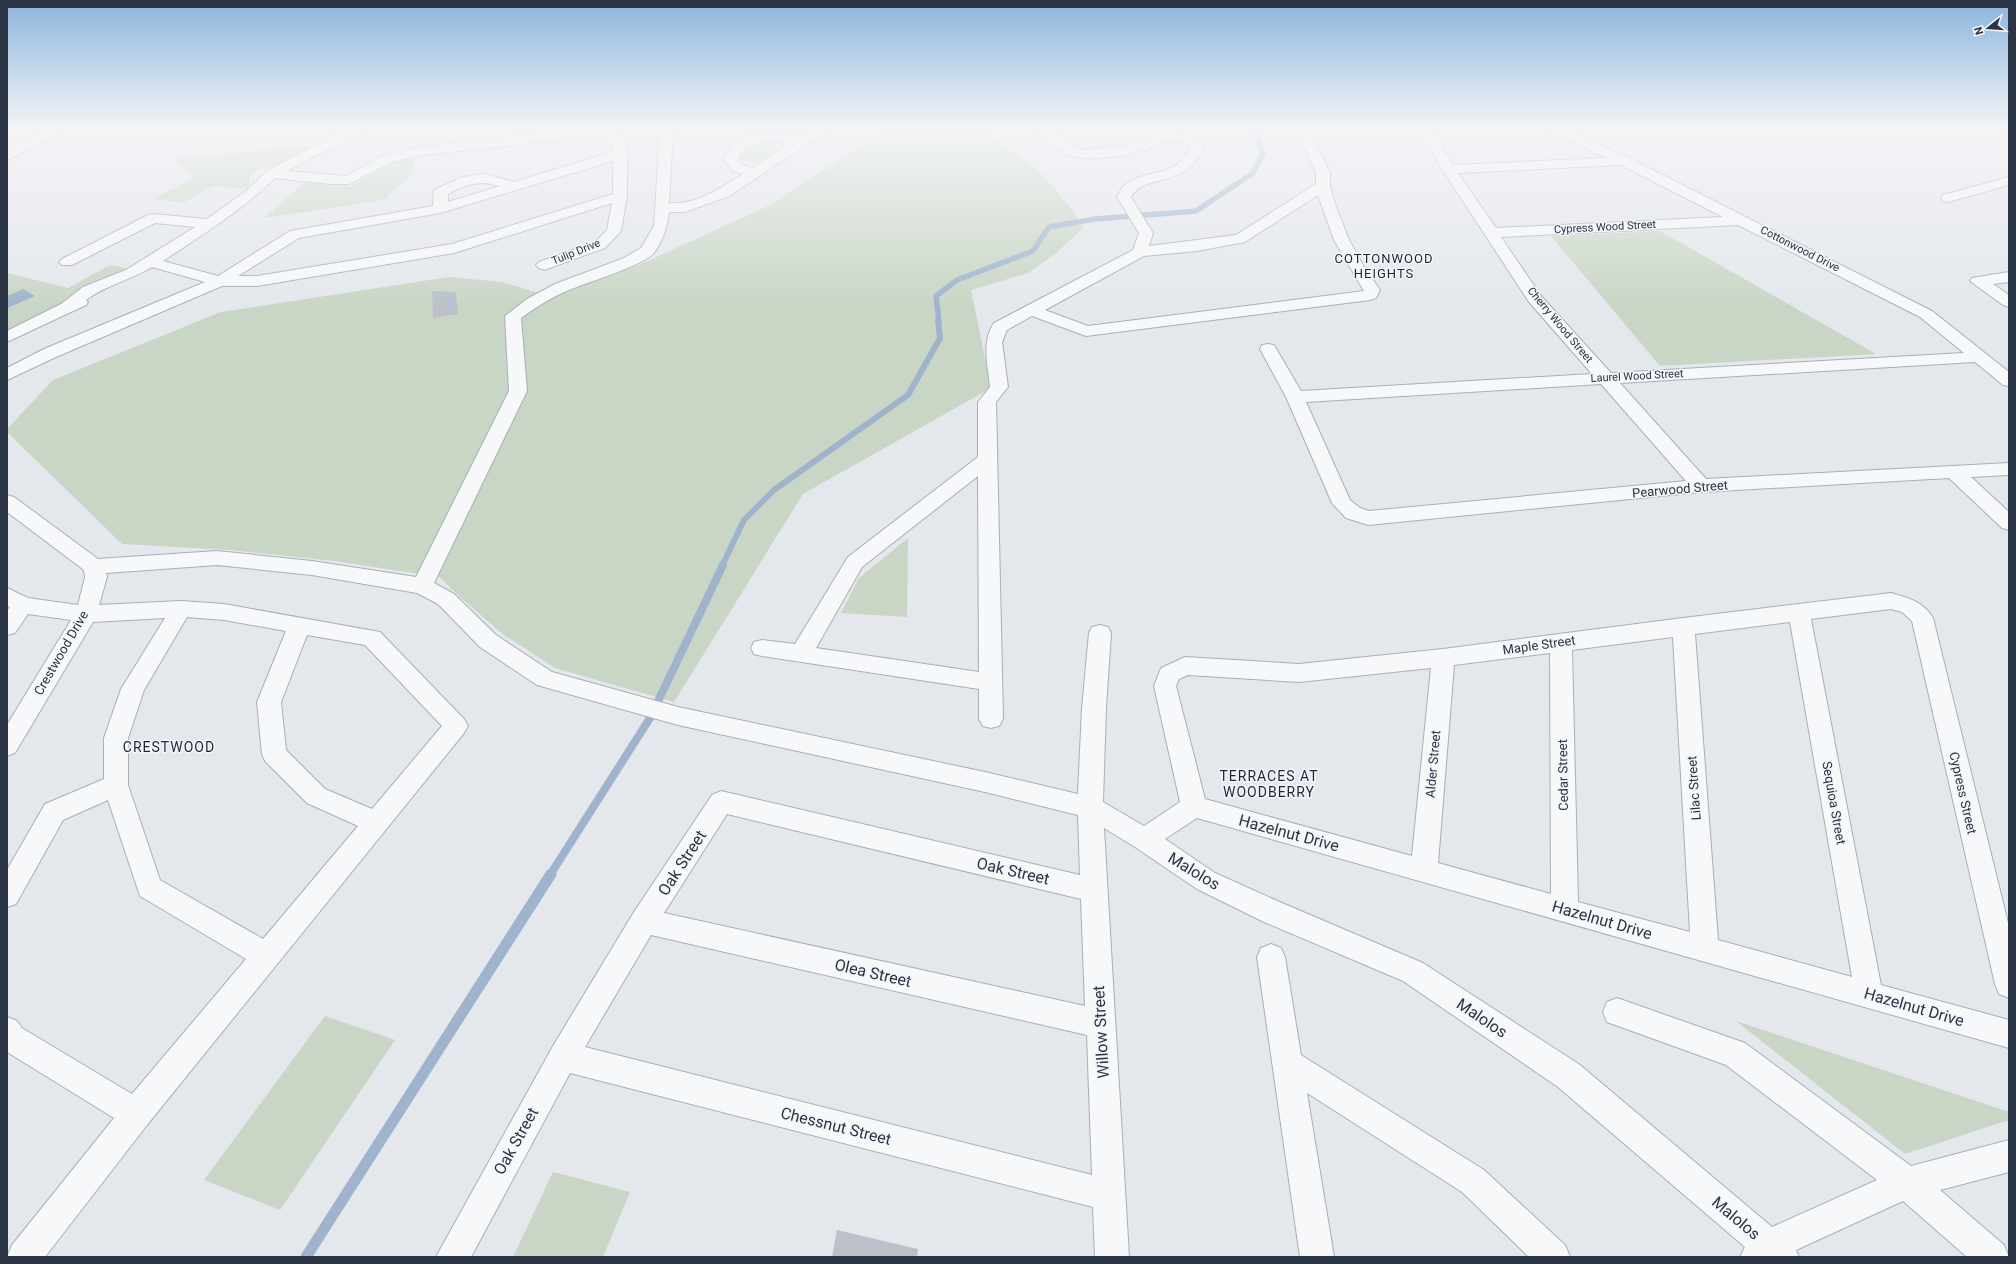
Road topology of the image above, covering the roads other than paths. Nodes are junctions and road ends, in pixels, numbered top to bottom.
1 (257, 188) edge
2 (448, 188) edge
3 (511, 188) edge
4 (620, 188) edge
5 (663, 188) edge
6 (732, 188) edge
7 (1129, 188) edge
8 (1320, 188) edge
9 (1323, 188) edge
10 (1461, 188) edge
11 (1678, 188) edge
12 (1984, 188) edge
13 (620, 196) junction
14 (1948, 198) dead end
15 (662, 207) junction
16 (440, 209) junction
17 (1743, 220) junction
18 (210, 224) junction
19 (1491, 233) junction
20 (1140, 252) junction
21 (68, 262) dead end
22 (150, 262) junction
23 (544, 265) dead end
24 (2009, 277) edge
25 (220, 281) junction
26 (2009, 302) edge
27 (1031, 310) junction
28 (7, 337) edge
29 (1268, 349) dead end
30 (1979, 357) junction
31 (7, 375) edge
32 (1604, 378) junction
33 (2009, 381) edge
34 (1294, 397) junction
35 (988, 458) junction
36 (2009, 469) edge
37 (1955, 473) junction
38 (1701, 486) junction
39 (7, 502) edge
40 (2009, 523) edge
41 (94, 567) junction
42 (422, 586) junction
43 (15, 600) edge
44 (1909, 606) joint
45 (181, 609) junction
46 (1799, 613) junction
47 (86, 614) junction
48 (299, 626) junction
49 (1683, 626) junction
50 (7, 627) edge
51 (1100, 633) dead end
52 (1561, 642) junction
53 (762, 648) dead end
54 (801, 654) junction
55 (1443, 658) junction
56 (990, 682) junction
57 (990, 719) dead end
58 (7, 746) edge
59 (116, 785) junction
60 (1194, 807) junction
61 (1090, 808) junction
62 (376, 822) junction
63 (1144, 839) junction
64 (1424, 870) junction
65 (1094, 890) junction
66 (7, 895) edge
67 (1565, 909) junction
68 (644, 921) junction
69 (1705, 949) junction
70 (266, 956) junction
71 (1272, 957) dead end
72 (2009, 984) edge
73 (1869, 994) junction
74 (1617, 1012) dead end
75 (1101, 1024) junction
76 (7, 1031) edge
77 (2009, 1034) edge
78 (563, 1056) junction
79 (1288, 1064) junction
80 (136, 1114) junction
81 (2009, 1156) edge
82 (1907, 1183) junction
83 (1109, 1195) junction
84 (7, 1252) edge
85 (1769, 1253) edge
86 (16, 1257) edge
87 (24, 1257) edge
88 (453, 1257) edge
89 (1112, 1257) edge
90 (1317, 1257) edge
91 (1553, 1257) edge
92 (1992, 1257) edge

1 - 18 street
2 - 16 street
3 - 16 street
4 - 13 street, Tulip Drive
5 - 15 street
6 - 15 street
7 - 20 street
8 - 20 street
9 - 27 street
10 - 19 street, Cherry Wood Street
11 - 17 street, Cottonwood Drive
12 - 14 street
13 - 23 street, Tulip Drive
13 - 25 street
15 - 42 street
16 - 25 street
17 - 19 street, Cypress Wood Street
17 - 30 street, Cottonwood Drive
18 - 21 street
18 - 22 street
19 - 32 street, Cherry Wood Street
20 - 27 street
22 - 25 street
22 - 28 street
24 - 26 street
25 - 31 street
27 - 35 street
29 - 34 street
30 - 32 street, Laurel Wood Street
30 - 33 street, Cottonwood Drive
32 - 34 street, Laurel Wood Street
32 - 38 street, Cherry Wood Street
34 - 38 street, Pearwood Street
35 - 54 street
35 - 56 street
36 - 37 street, Pearwood Street
37 - 38 street, Pearwood Street
37 - 40 street
39 - 41 street
41 - 42 street, Malolos
41 - 47 street, Crestwood Drive
42 - 61 street, Malolos
43 - 47 street
43 - 50 street
44 - 46 street, Maple Street
44 - 72 street, Cypress Street
45 - 47 street
45 - 48 street
45 - 59 street
46 - 49 street, Maple Street
46 - 73 street, Sequioa Street
47 - 58 street, Crestwood Drive
48 - 62 street
48 - 62 street
49 - 52 street, Maple Street
49 - 69 street, Lilac Street
51 - 61 street, Willow Street
52 - 55 street, Maple Street
52 - 67 street, Cedar Street
53 - 54 street
54 - 56 street
55 - 60 street, Maple Street
55 - 64 street, Alder Street
56 - 57 street
59 - 66 street
59 - 70 street
60 - 63 street
60 - 64 street, Hazelnut Drive
61 - 63 street, Malolos
61 - 65 street, Willow Street
62 - 70 street
63 - 85 street, Malolos
64 - 67 street, Hazelnut Drive
65 - 68 street, Oak Street
65 - 75 street, Willow Street
67 - 69 street, Hazelnut Drive
68 - 75 street, Olea Street
68 - 78 street, Oak Street
69 - 73 street, Hazelnut Drive
70 - 80 street
71 - 79 street
73 - 77 street, Hazelnut Drive
74 - 82 street
75 - 83 street, Willow Street
76 - 80 street
78 - 83 street, Chessnut Street
78 - 88 street, Oak Street
79 - 90 street
79 - 91 street
80 - 87 street
81 - 82 street
82 - 85 street
82 - 92 street
83 - 89 street, Willow Street
84 - 86 street

